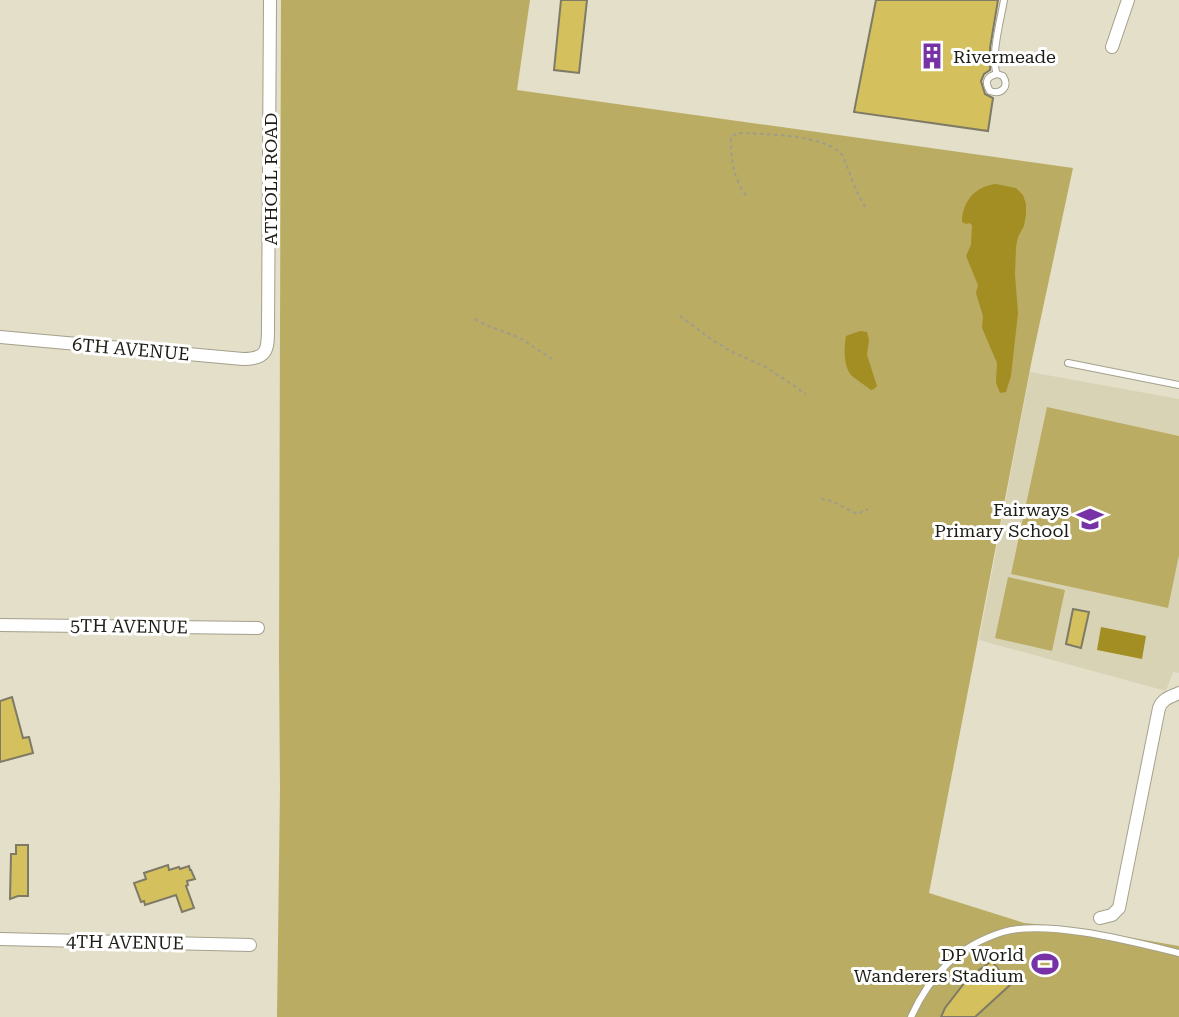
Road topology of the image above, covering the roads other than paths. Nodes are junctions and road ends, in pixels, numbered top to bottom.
1 (270, 0) edge
2 (1004, 0) edge
3 (1128, 0) edge
4 (1112, 47) dead end
5 (998, 74) dead end
6 (0, 337) edge
7 (262, 356) joint
8 (1068, 363) dead end
9 (1179, 385) edge
10 (0, 625) edge
11 (258, 628) dead end
12 (1176, 695) edge
13 (1100, 918) dead end
14 (0, 939) edge
15 (250, 944) dead end
16 (1179, 953) edge
17 (911, 1017) edge

1 - 7 street, ATHOLL ROAD
2 - 5 lane
3 - 4 street
6 - 7 street, 6TH AVENUE
8 - 9 lane
10 - 11 street, 5TH AVENUE
12 - 13 street
14 - 15 street, 4TH AVENUE
16 - 17 lane

